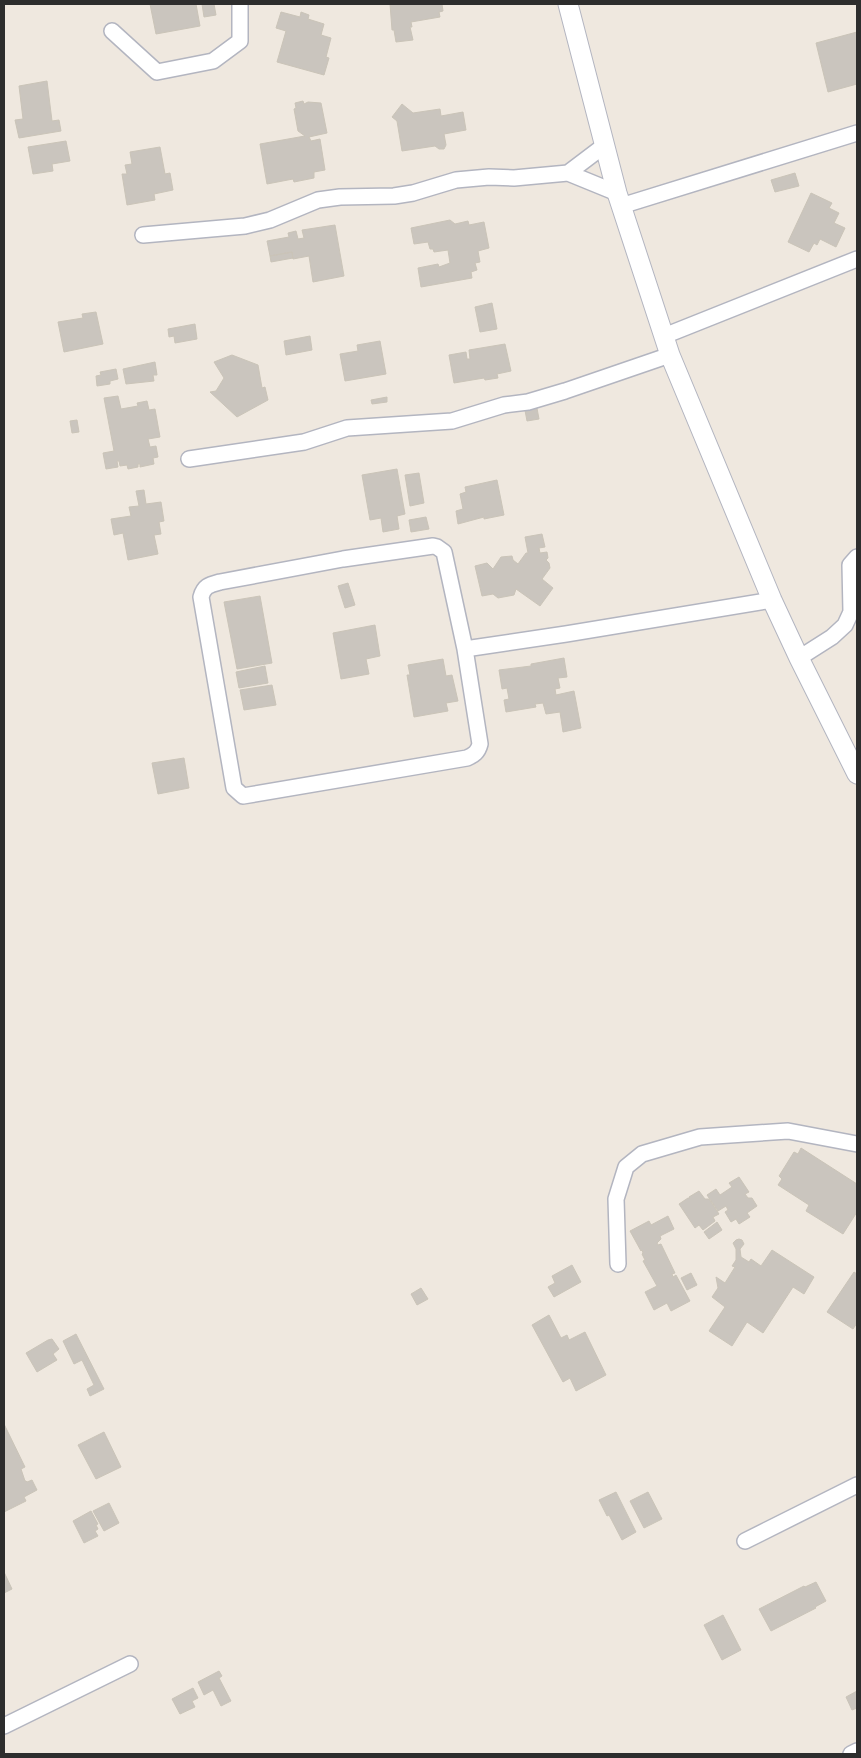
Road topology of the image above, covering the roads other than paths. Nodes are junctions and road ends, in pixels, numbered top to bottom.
1 (240, 4) edge
2 (568, 4) edge
3 (112, 31) dead end
4 (857, 132) edge
5 (605, 145) junction
6 (568, 172) junction
7 (619, 200) junction
8 (143, 235) dead end
9 (857, 259) edge
10 (664, 336) junction
11 (670, 355) junction
12 (189, 459) dead end
13 (857, 557) edge
14 (772, 600) junction
15 (465, 649) junction
16 (799, 658) junction
17 (857, 774) edge
18 (857, 1144) edge
19 (618, 1264) dead end
20 (857, 1485) edge
21 (745, 1541) dead end
22 (130, 1664) dead end
23 (4, 1726) edge
24 (857, 1751) edge
25 (851, 1754) edge

1 - 3 street
2 - 5 street
4 - 7 street
5 - 6 street
5 - 7 street
6 - 7 street
6 - 8 street
7 - 10 street
9 - 10 street
10 - 11 street
11 - 12 street
11 - 14 street
13 - 16 street
14 - 15 street
14 - 16 street
15 - 15 street
16 - 17 street
18 - 19 street
20 - 21 street
22 - 23 street
24 - 25 street

